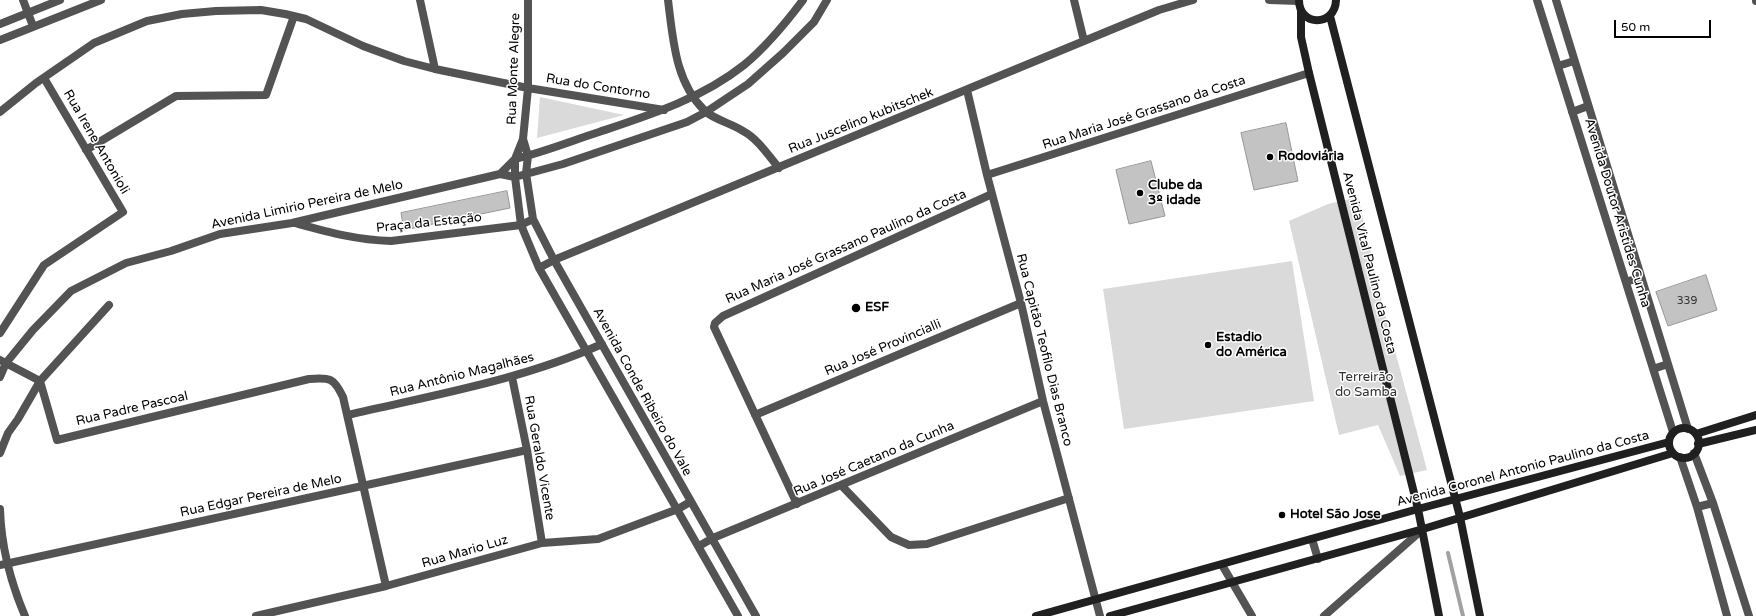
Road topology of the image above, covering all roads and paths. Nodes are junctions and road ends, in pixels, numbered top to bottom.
1 (23, 0) edge
2 (60, 0) edge
3 (101, 0) edge
4 (420, 0) edge
5 (528, 0) edge
6 (668, 0) edge
7 (803, 0) edge
8 (828, 0) edge
9 (1074, 0) edge
10 (1194, 0) edge
11 (1268, 0) edge
12 (1299, 0) edge
13 (1336, 0) edge
14 (1537, 0) edge
15 (1556, 0) edge
16 (1301, 10) junction
17 (27, 12) junction
18 (294, 16) junction
19 (1330, 16) junction
20 (0, 24) edge
21 (33, 26) junction
22 (0, 40) edge
23 (1084, 41) junction
24 (1574, 61) junction
25 (1558, 66) junction
26 (435, 69) junction
27 (1309, 73) junction
28 (44, 78) junction
29 (528, 88) junction
30 (967, 90) junction
31 (694, 97) junction
32 (1588, 106) junction
33 (664, 110) junction
34 (0, 112) edge
35 (706, 112) junction
36 (1572, 112) junction
37 (523, 139) junction
38 (86, 150) junction
39 (528, 156) junction
40 (516, 159) junction
41 (779, 168) junction
42 (526, 173) junction
43 (500, 174) junction
44 (987, 175) junction
45 (514, 177) junction
46 (992, 194) junction
47 (533, 219) junction
48 (292, 222) junction
49 (521, 225) junction
50 (554, 260) junction
51 (539, 268) junction
52 (1641, 277) junction
53 (1626, 282) junction
54 (1021, 303) junction
55 (109, 305) dead end
56 (0, 333) edge
57 (602, 344) junction
58 (586, 352) junction
59 (3, 362) edge
60 (1668, 364) junction
61 (1653, 369) junction
62 (0, 377) edge
63 (512, 377) junction
64 (40, 381) junction
65 (1043, 401) junction
66 (348, 415) junction
67 (755, 415) junction
68 (1756, 415) edge
69 (1688, 429) junction
70 (1756, 430) edge
71 (1673, 432) junction
72 (1696, 434) junction
73 (1669, 442) junction
74 (1698, 444) junction
75 (526, 450) junction
76 (0, 453) edge
77 (1673, 453) junction
78 (1694, 453) junction
79 (1680, 457) junction
80 (364, 485) junction
81 (841, 486) junction
82 (1069, 498) junction
83 (1455, 498) junction
84 (690, 502) junction
85 (1713, 503) junction
86 (797, 504) junction
87 (1697, 508) junction
88 (0, 509) edge
89 (678, 509) junction
90 (1418, 509) junction
91 (1460, 517) junction
92 (1422, 529) junction
93 (713, 538) junction
94 (1312, 539) junction
95 (542, 542) junction
96 (699, 546) junction
97 (1318, 559) junction
98 (4, 565) edge
99 (1222, 565) junction
100 (1233, 583) junction
101 (386, 586) junction
102 (1096, 599) junction
103 (753, 615) edge
104 (25, 616) edge
105 (256, 616) edge
106 (738, 616) edge
107 (1036, 616) edge
108 (1100, 616) edge
109 (1110, 616) edge
110 (1252, 616) edge
111 (1324, 616) edge
112 (1439, 616) edge
113 (1480, 616) edge
114 (1727, 616) edge
115 (1749, 616) edge

1 - 17 street
2 - 17 street
3 - 21 street
4 - 26 street
5 - 29 street, Rua Monte Alegre
6 - 31 street
7 - 31 street
8 - 35 street
9 - 23 street
10 - 23 street, Rua Juscelino kubitschek
11 - 12 street
12 - 16 street, Avenida Vital Paulino da Costa
13 - 19 street
14 - 25 street, Avenida Doutor Aristides Cunha
15 - 24 street, Avenida Doutor Aristides Cunha
16 - 19 street
16 - 27 street, Avenida Vital Paulino da Costa
17 - 20 street
17 - 21 street
18 - 26 street, Rua do Contorno
18 - 28 street, Rua do Contorno
18 - 38 street
19 - 83 street, Avenida Vital Paulino da Costa
21 - 22 street
23 - 30 street, Rua Juscelino kubitschek
24 - 25 street
24 - 32 street, Avenida Doutor Aristides Cunha
25 - 36 street, Avenida Doutor Aristides Cunha
26 - 29 street, Rua do Contorno
27 - 44 street, Rua Maria José Grassano da Costa
27 - 90 street, Avenida Vital Paulino da Costa
28 - 34 street, Rua do Contorno
28 - 38 street, Rua Irene Antonioli
29 - 33 street, Rua do Contorno
29 - 37 street, Rua Monte Alegre
30 - 41 street, Rua Juscelino kubitschek
30 - 44 street, Rua Capitão Teofilo Dias Branco
31 - 33 street
31 - 35 street
32 - 36 street
32 - 52 street, Avenida Doutor Aristides Cunha
33 - 39 street
35 - 41 street
35 - 42 street
36 - 53 street, Avenida Doutor Aristides Cunha
37 - 39 street, Rua Monte Alegre
37 - 40 street, Rua Monte Alegre
38 - 56 street, Rua Irene Antonioli
39 - 40 street
39 - 42 street, Rua Monte Alegre
40 - 43 street
40 - 45 street, Rua Monte Alegre
41 - 50 street, Rua Juscelino kubitschek
42 - 45 street
42 - 47 street, Avenida Conde Ribeiro do Vale
43 - 45 street, Avenida Limirio Pereira de Melo
43 - 48 street, Avenida Limirio Pereira de Melo
44 - 46 street, Rua Capitão Teofilo Dias Branco
45 - 49 street, Avenida Conde Ribeiro do Vale
46 - 54 street, Rua Capitão Teofilo Dias Branco
46 - 67 street, Rua Maria José Grassano Paulino da Costa
47 - 49 street, Praça da Estação
47 - 50 street, Avenida Conde Ribeiro do Vale
48 - 49 street, Praça da Estação
48 - 59 street, Avenida Limirio Pereira de Melo
49 - 51 street, Avenida Conde Ribeiro do Vale
50 - 51 street, Rua Juscelino kubitschek
50 - 57 street, Avenida Conde Ribeiro do Vale
51 - 58 street, Avenida Conde Ribeiro do Vale
52 - 53 street
52 - 60 street, Avenida Doutor Aristides Cunha
53 - 61 street, Avenida Doutor Aristides Cunha
54 - 65 street, Rua Capitão Teofilo Dias Branco
54 - 67 street, Rua José Provincialli
55 - 64 street
57 - 58 street, Rua Antônio Magalhães
57 - 84 street, Avenida Conde Ribeiro do Vale
58 - 63 street, Rua Antônio Magalhães
58 - 89 street, Avenida Conde Ribeiro do Vale
59 - 62 street, Avenida Limirio Pereira de Melo
59 - 64 street
60 - 61 street
60 - 69 street, Avenida Doutor Aristides Cunha
61 - 71 street, Avenida Doutor Aristides Cunha
63 - 66 street, Rua Antônio Magalhães
63 - 75 street, Rua Geraldo Vicente
64 - 66 street, Rua Padre Pascoal
64 - 76 street
65 - 81 street, Rua José Caetano da Cunha
65 - 82 street, Rua Capitão Teofilo Dias Branco
66 - 80 street
67 - 86 street
68 - 72 street
69 - 71 street
69 - 72 street
70 - 74 street
71 - 73 street
72 - 74 street
73 - 77 street
73 - 83 street, Avenida Coronel Antonio Paulino da Costa
74 - 78 street
75 - 80 street, Rua Edgar Pereira de Melo
75 - 95 street, Rua Geraldo Vicente
77 - 79 street
77 - 91 street, Avenida Coronel Antonio Paulino da Costa
78 - 79 street
78 - 85 street
79 - 87 street
80 - 98 street, Rua Edgar Pereira de Melo
80 - 101 street
81 - 82 street
81 - 86 street, Rua José Caetano da Cunha
82 - 102 street, Rua Capitão Teofilo Dias Branco
83 - 90 street, Avenida Coronel Antonio Paulino da Costa
83 - 91 street, Avenida Vital Paulino da Costa
84 - 89 street, Rua Mario Luz
84 - 93 street, Avenida Conde Ribeiro do Vale
85 - 87 street
85 - 115 street
86 - 93 street, Rua José Caetano da Cunha
87 - 114 street
88 - 98 street
89 - 95 street, Rua Mario Luz
89 - 96 street, Avenida Conde Ribeiro do Vale
90 - 92 street, Avenida Vital Paulino da Costa
90 - 94 street, Avenida Coronel Antonio Paulino da Costa
91 - 92 street, Avenida Coronel Antonio Paulino da Costa
91 - 113 street, Avenida Vital Paulino da Costa
92 - 97 street, Avenida Coronel Antonio Paulino da Costa
92 - 111 street
92 - 112 street, Avenida Vital Paulino da Costa
93 - 96 street, Rua José Caetano da Cunha
93 - 103 street, Avenida Conde Ribeiro do Vale
94 - 97 street
94 - 99 street, Avenida Coronel Antonio Paulino da Costa
95 - 101 street, Rua Mario Luz
96 - 106 street, Avenida Conde Ribeiro do Vale
97 - 100 street, Avenida Coronel Antonio Paulino da Costa
98 - 104 street
99 - 100 street
99 - 102 street, Avenida Coronel Antonio Paulino da Costa
100 - 109 street, Avenida Coronel Antonio Paulino da Costa
100 - 110 street
101 - 105 street, Rua Mario Luz
102 - 107 street, Avenida Coronel Antonio Paulino da Costa
102 - 108 street, Rua Capitão Teofilo Dias Branco

